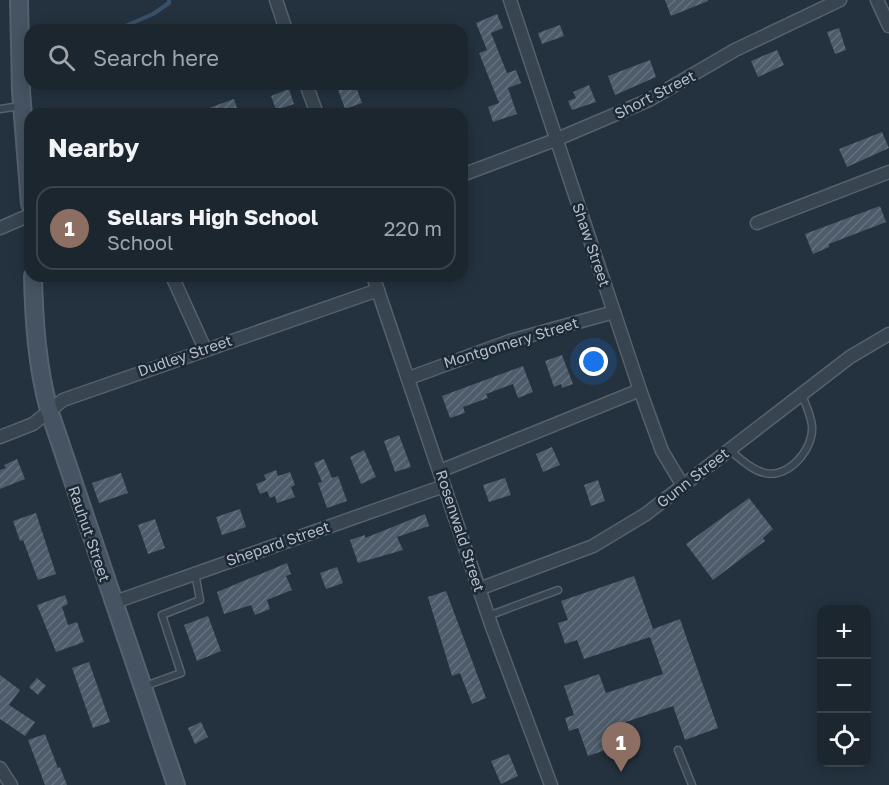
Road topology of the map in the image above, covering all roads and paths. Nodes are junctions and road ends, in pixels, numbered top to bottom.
1 (19, 0) edge
2 (276, 0) edge
3 (510, 0) edge
4 (840, 0) edge
5 (878, 0) edge
6 (284, 24) edge
7 (889, 26) edge
8 (308, 90) edge
9 (22, 106) junction
10 (315, 108) edge
11 (0, 109) edge
12 (24, 130) edge
13 (555, 140) junction
14 (889, 172) edge
15 (468, 173) edge
16 (24, 218) edge
17 (757, 223) dead end
18 (0, 228) edge
19 (33, 282) edge
20 (175, 282) edge
21 (376, 282) edge
22 (378, 290) junction
23 (614, 312) junction
24 (889, 334) edge
25 (205, 350) junction
26 (409, 378) junction
27 (640, 390) junction
28 (802, 394) junction
29 (49, 410) junction
30 (0, 437) edge
31 (729, 450) junction
32 (440, 471) junction
33 (444, 486) junction
34 (683, 486) junction
35 (194, 573) junction
36 (479, 589) junction
37 (558, 590) dead end
38 (112, 603) junction
39 (488, 616) junction
40 (143, 687) junction
41 (678, 750) dead end
42 (0, 768) edge
43 (11, 785) edge
44 (176, 785) edge
45 (551, 785) edge
46 (692, 785) edge

1 - 9 main road
2 - 6 street
3 - 13 street, Shaw Street
4 - 13 street, Short Street
5 - 7 street
8 - 10 street
9 - 11 lane
9 - 12 main road
13 - 15 street, Short Street
13 - 23 street, Shaw Street
14 - 17 street
16 - 18 street
19 - 29 main road, Rauhut Street
20 - 25 street
21 - 22 street, Rosenwald Street
22 - 25 street, Dudley Street
22 - 26 street, Rosenwald Street
23 - 26 street, Montgomery Street
23 - 27 street, Shaw Street
24 - 28 street, Gunn Street
25 - 29 street, Dudley Street
26 - 32 street, Rosenwald Street
27 - 32 street
27 - 34 street, Shaw Street
28 - 31 street, Gunn Street
28 - 31 lane
29 - 30 street, Dudley Street
29 - 38 main road, Rauhut Street
31 - 34 street, Gunn Street
32 - 33 street, Rosenwald Street
33 - 35 street, Shepard Street
33 - 36 street, Rosenwald Street
34 - 36 street, Gunn Street
35 - 38 street, Shepard Street
35 - 40 lane
36 - 39 street, Rosenwald Street
37 - 39 lane
38 - 40 main road, Rauhut Street
39 - 45 street, Rosenwald Street
40 - 44 main road, Rauhut Street
41 - 46 lane
42 - 43 street

